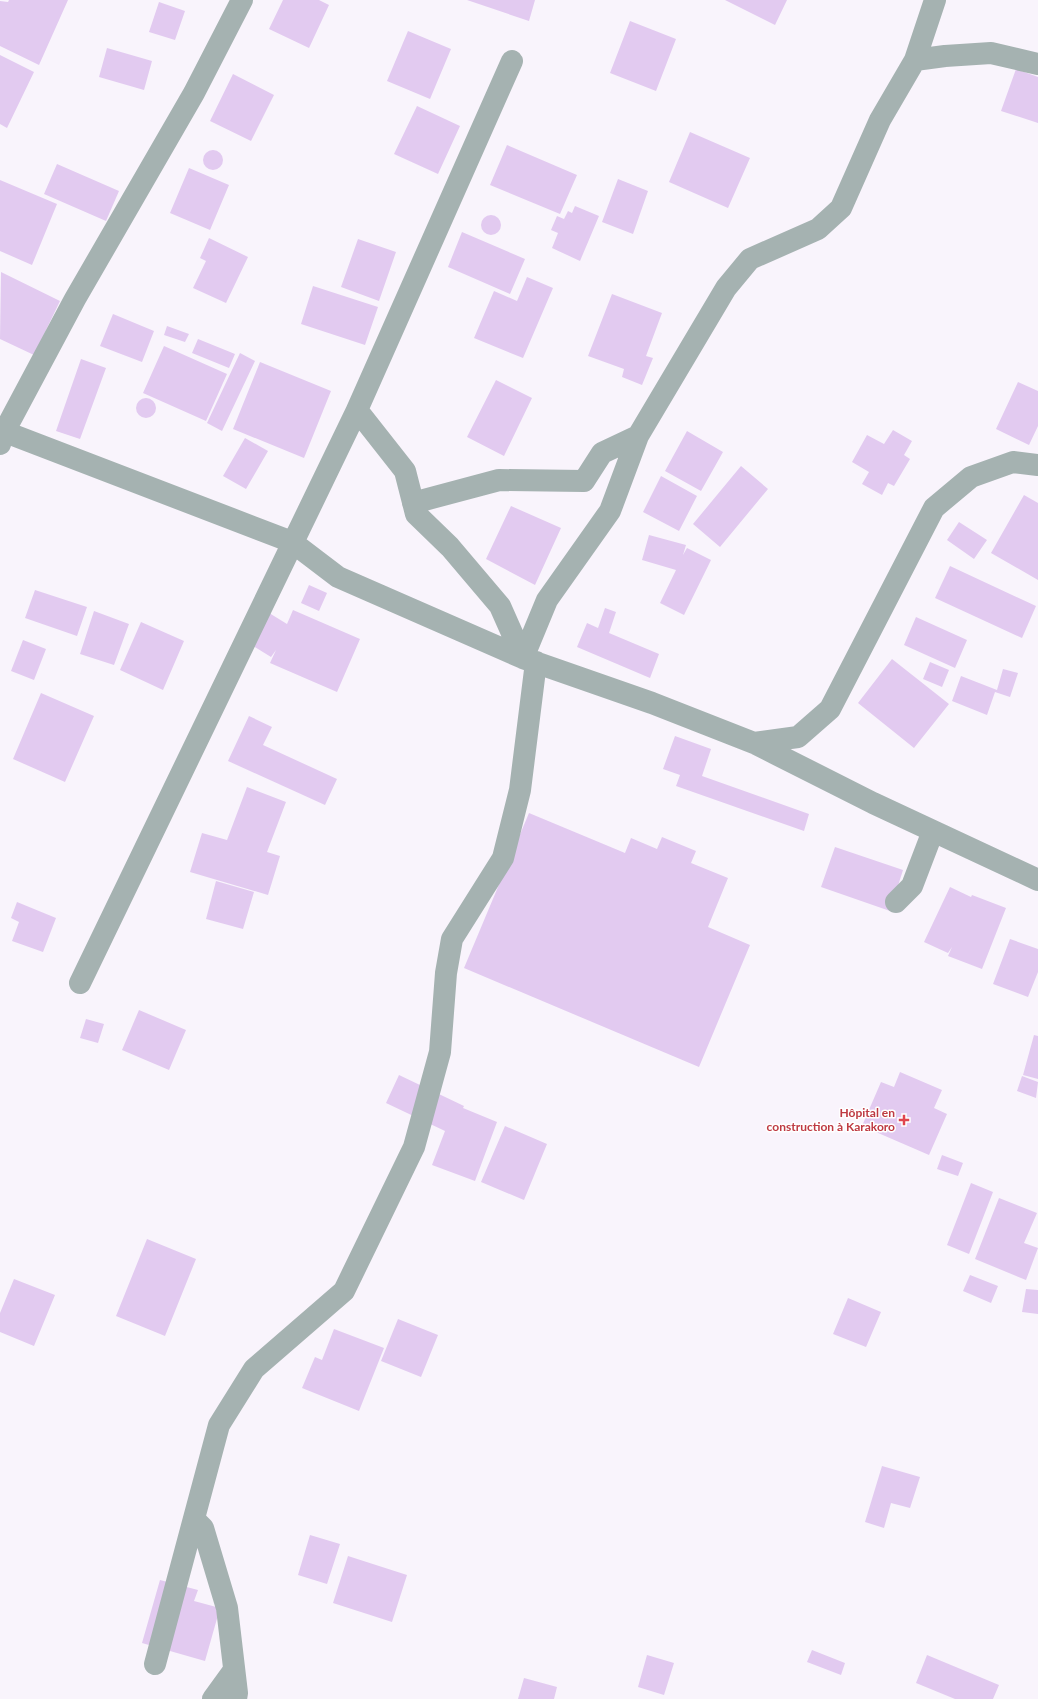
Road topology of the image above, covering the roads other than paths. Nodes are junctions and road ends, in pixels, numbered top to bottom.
1 (242, 0) edge
2 (935, 0) edge
3 (915, 60) junction
4 (512, 61) dead end
5 (1038, 64) edge
6 (357, 410) junction
7 (1, 435) edge
8 (638, 436) junction
9 (1038, 465) edge
10 (413, 503) junction
11 (292, 542) junction
12 (530, 660) junction
13 (754, 743) junction
14 (933, 831) junction
15 (1038, 880) edge
16 (896, 902) dead end
17 (80, 983) dead end
18 (194, 1519) junction
19 (155, 1664) dead end
20 (234, 1670) junction
21 (213, 1699) edge
22 (236, 1699) edge

1 - 7 street
2 - 3 street
3 - 5 street
3 - 8 street
4 - 6 street
6 - 10 street
6 - 11 street
7 - 11 street
8 - 10 street
8 - 12 street
9 - 13 street
10 - 12 street
11 - 12 street
11 - 17 street
12 - 13 street
12 - 18 street
13 - 14 street
14 - 15 street
14 - 16 street
18 - 19 street
18 - 20 street
20 - 21 street
20 - 22 street

